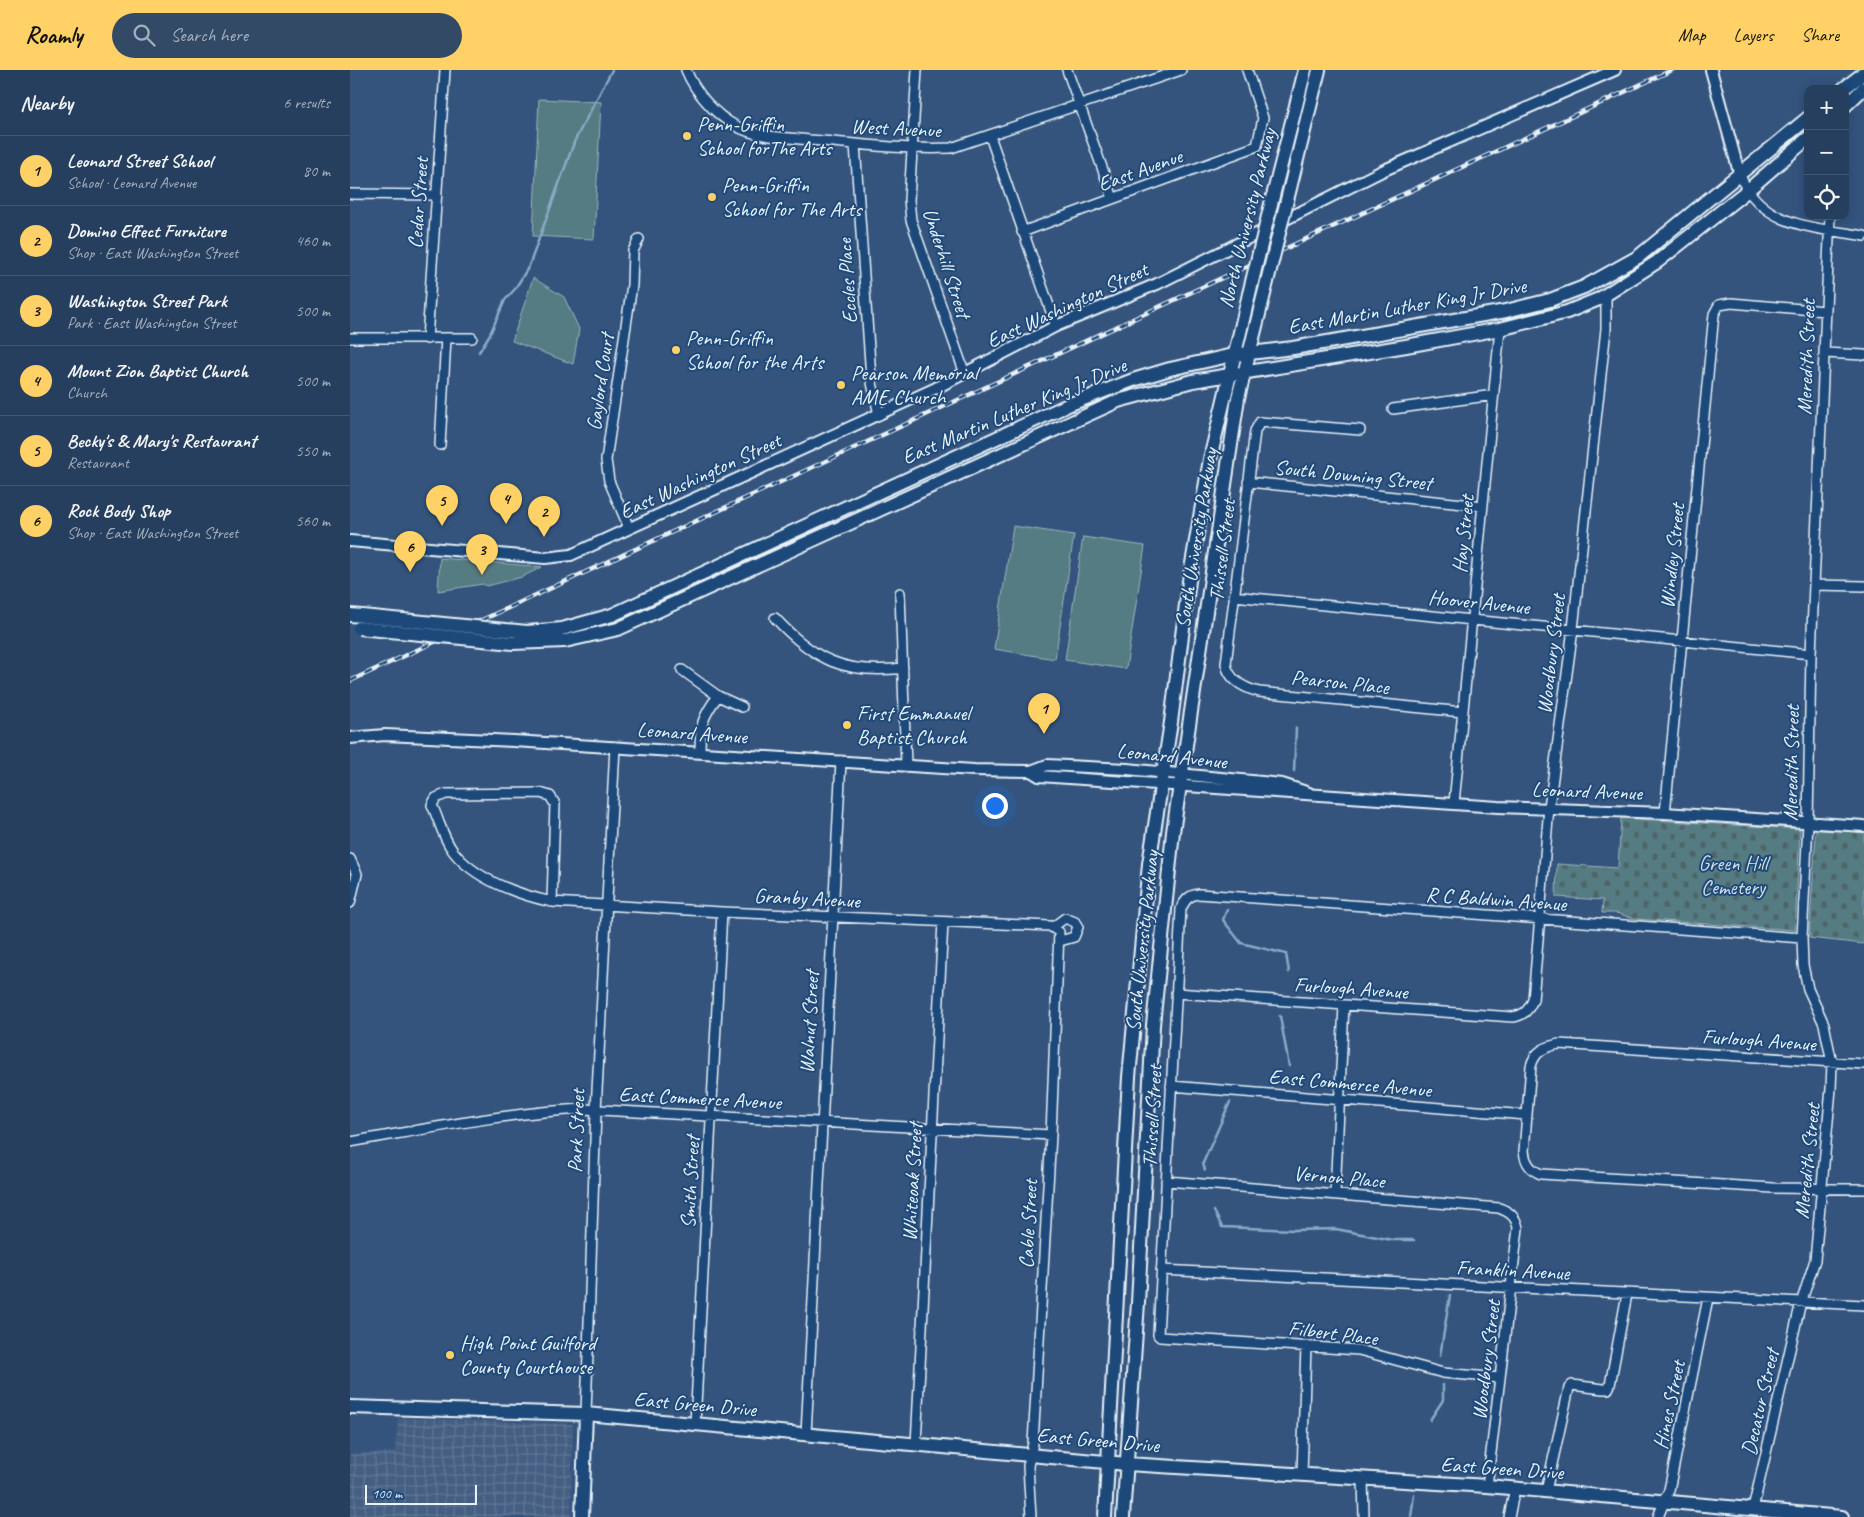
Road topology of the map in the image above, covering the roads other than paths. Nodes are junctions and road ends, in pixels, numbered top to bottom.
1 (445, 70) edge
2 (686, 70) edge
3 (917, 70) edge
4 (1067, 70) edge
5 (1181, 70) edge
6 (1247, 70) edge
7 (1304, 70) edge
8 (1319, 70) edge
9 (1615, 70) edge
10 (1711, 70) edge
11 (1864, 73) edge
12 (1848, 85) edge
13 (1864, 88) edge
14 (1849, 102) edge
15 (1079, 105) junction
16 (1804, 121) edge
17 (990, 136) junction
18 (1804, 141) edge
19 (856, 144) junction
20 (912, 150) junction
21 (1740, 176) junction
22 (1748, 190) junction
23 (350, 194) edge
24 (436, 195) junction
25 (1113, 198) junction
26 (1830, 220) edge
27 (1829, 230) junction
28 (1022, 232) junction
29 (1864, 236) edge
30 (639, 239) dead end
31 (1606, 295) junction
32 (1825, 310) junction
33 (1056, 326) junction
34 (1500, 329) junction
35 (350, 338) edge
36 (446, 338) junction
37 (472, 338) dead end
38 (427, 339) junction
39 (1824, 352) junction
40 (1250, 353) junction
41 (1233, 355) junction
42 (1864, 356) edge
43 (1244, 373) junction
44 (965, 374) junction
45 (1228, 376) junction
46 (1494, 395) junction
47 (1393, 409) dead end
48 (879, 415) junction
49 (1360, 430) dead end
50 (440, 445) dead end
51 (1248, 482) junction
52 (1484, 506) junction
53 (629, 528) junction
54 (350, 541) edge
55 (1814, 585) junction
56 (1864, 586) edge
57 (900, 593) dead end
58 (1234, 596) junction
59 (775, 618) dead end
60 (1472, 619) junction
61 (355, 621) edge
62 (1573, 629) junction
63 (563, 635) junction
64 (1681, 640) junction
65 (1811, 654) junction
66 (1226, 664) joint
67 (903, 668) junction
68 (682, 670) dead end
69 (718, 696) junction
70 (742, 707) dead end
71 (1463, 712) junction
72 (350, 738) edge
73 (615, 747) junction
74 (700, 752) junction
75 (840, 761) junction
76 (906, 766) junction
77 (1031, 771) junction
78 (1163, 772) junction
79 (1180, 781) junction
80 (1161, 785) junction
81 (1454, 803) junction
82 (1549, 807) junction
83 (1665, 813) junction
84 (1808, 823) junction
85 (1864, 826) edge
86 (350, 859) edge
87 (1188, 898) joint
88 (552, 902) junction
89 (350, 903) edge
90 (606, 905) junction
91 (722, 912) junction
92 (833, 917) junction
93 (1539, 920) junction
94 (943, 922) junction
95 (1057, 933) joint
96 (1802, 938) junction
97 (1176, 993) junction
98 (1344, 1005) junction
99 (1524, 1014) joint
100 (1832, 1063) junction
101 (1864, 1064) edge
102 (1171, 1086) junction
103 (1339, 1100) junction
104 (596, 1110) junction
105 (1526, 1115) junction
106 (711, 1116) junction
107 (822, 1122) junction
108 (932, 1128) junction
109 (1050, 1135) junction
110 (350, 1142) edge
111 (1166, 1181) junction
112 (1864, 1188) edge
113 (1822, 1189) junction
114 (1335, 1194) junction
115 (1509, 1212) joint
116 (1161, 1270) junction
117 (1513, 1288) junction
118 (1627, 1294) junction
119 (1708, 1298) junction
120 (1802, 1303) junction
121 (1864, 1305) edge
122 (1160, 1337) joint
123 (1306, 1346) junction
124 (1500, 1378) junction
125 (350, 1407) edge
126 (586, 1414) junction
127 (696, 1424) junction
128 (806, 1434) junction
129 (916, 1444) junction
130 (1030, 1455) junction
131 (1107, 1462) junction
132 (1128, 1464) junction
133 (1302, 1475) junction
134 (1363, 1478) junction
135 (1488, 1486) junction
136 (1515, 1488) junction
137 (1546, 1491) junction
138 (1664, 1501) junction
139 (1753, 1509) junction
140 (1807, 1515) edge
141 (582, 1517) edge
142 (1030, 1517) edge
143 (1105, 1517) edge
144 (1123, 1517) edge
145 (1364, 1517) edge
146 (1509, 1517) edge
147 (1658, 1517) edge
148 (1842, 1517) edge

1 - 24 street, Cedar Street
2 - 19 street, West Avenue
3 - 20 street, Underhill Street
4 - 15 street
5 - 15 street, West Avenue
6 - 25 street, East Avenue
7 - 41 main road, North University Parkway, bridge
8 - 40 main road, North University Parkway, bridge
9 - 33 street, East Washington Street
10 - 21 street
11 - 12 main road
13 - 14 main road
15 - 17 street, West Avenue
15 - 25 street
16 - 21 main road, East Martin Luther King Jr Drive
17 - 20 street, West Avenue
17 - 28 street
18 - 22 main road, East Martin Luther King Jr Drive
19 - 20 street, West Avenue
19 - 48 street, Eccles Place
20 - 44 street, Underhill Street
21 - 22 street
21 - 40 main road, East Martin Luther King Jr Drive
22 - 27 street
22 - 31 main road, East Martin Luther King Jr Drive
23 - 24 street
24 - 38 street, Cedar Street
25 - 28 street, East Avenue
26 - 27 street, Meredith Street
27 - 29 street
27 - 32 street, Meredith Street
28 - 33 street
30 - 53 street, Gaylord Court
31 - 34 main road, East Martin Luther King Jr Drive
31 - 62 street, Woodbury Street
32 - 39 street, Meredith Street
32 - 64 street, Windley Street
33 - 44 street, East Washington Street
34 - 43 main road, East Martin Luther King Jr Drive
34 - 46 street, Hay Street
35 - 38 street
36 - 37 street
36 - 38 street
36 - 50 street
39 - 42 street
39 - 55 street, Meredith Street
40 - 41 main road, East Martin Luther King Jr Drive
40 - 43 main road, North University Parkway
41 - 45 main road, North University Parkway
41 - 63 main road, East Martin Luther King Jr Drive
43 - 45 main road, East Martin Luther King Jr Drive
43 - 79 main road, South University Parkway
44 - 48 street, East Washington Street
45 - 63 main road, East Martin Luther King Jr Drive
45 - 78 main road, South University Parkway
46 - 47 street
46 - 52 street, Hay Street
48 - 53 street, East Washington Street
49 - 51 street, Thissell Street
51 - 52 street, South Downing Street
51 - 58 street, Thissell Street
52 - 60 street, Hay Street
53 - 54 street, East Washington Street
55 - 56 street
55 - 65 street, Meredith Street
57 - 67 street
58 - 60 street, Hoover Avenue
58 - 66 street, Thissell Street
59 - 67 street
60 - 62 street, Hoover Avenue
60 - 71 street, Hay Street
61 - 63 main road, East Martin Luther King Jr Drive, bridge
62 - 64 street, Hoover Avenue
62 - 82 street, Woodbury Street
64 - 65 street, Hoover Avenue
64 - 83 street, Windley Street
65 - 84 street, Meredith Street
66 - 71 street, Pearson Place
67 - 76 street
68 - 69 street
69 - 70 street
69 - 74 street
71 - 81 street, Hay Street
72 - 73 street, Leonard Avenue
73 - 74 street, Leonard Avenue
73 - 90 street, Park Street
74 - 75 street, Leonard Avenue
75 - 76 street, Leonard Avenue
75 - 92 street, Walnut Street
76 - 77 street, Leonard Avenue
77 - 78 street, Leonard Avenue
77 - 80 street, Leonard Avenue
78 - 79 street, Leonard Avenue
78 - 80 main road, South University Parkway
79 - 80 street, Leonard Avenue
79 - 81 street, Leonard Avenue
79 - 132 main road, South University Parkway
80 - 131 main road, South University Parkway
81 - 82 street, Leonard Avenue
82 - 83 street, Leonard Avenue
82 - 93 street, Woodbury Street
83 - 84 street, Leonard Avenue
84 - 85 street, Leonard Avenue
84 - 96 street, Meredith Street
86 - 89 street
87 - 93 street, R C Baldwin Avenue
87 - 97 street, Thissell Street
88 - 88 street, Granby Avenue
88 - 90 street, Granby Avenue
90 - 91 street, Granby Avenue
90 - 104 street, Park Street
91 - 92 street, Granby Avenue
91 - 106 street, Smith Street
92 - 94 street, Granby Avenue
92 - 107 street, Walnut Street
93 - 96 street, R C Baldwin Avenue
93 - 99 street, Woodbury Street
94 - 95 street, Granby Avenue
94 - 108 street, Whiteoak Street
95 - 109 street, Cable Street
96 - 100 street, Meredith Street
97 - 98 street, Furlough Avenue
97 - 102 street, Thissell Street
98 - 99 street, Furlough Avenue
98 - 103 street
100 - 101 street, Furlough Avenue
100 - 105 street, Furlough Avenue
100 - 113 street, Meredith Street
102 - 103 street, East Commerce Avenue
102 - 111 street, Thissell Street
103 - 105 street, East Commerce Avenue
103 - 114 street
104 - 106 street, East Commerce Avenue
104 - 110 street, East Commerce Avenue
104 - 126 street, Park Street
105 - 113 street
106 - 107 street, East Commerce Avenue
106 - 127 street, Smith Street
107 - 108 street, East Commerce Avenue
107 - 128 street, Walnut Street
108 - 109 street, East Commerce Avenue
108 - 129 street, Whiteoak Street
109 - 130 street, Cable Street
111 - 114 street, Vernon Place
111 - 116 street, Thissell Street
112 - 113 street
113 - 120 street, Meredith Street
114 - 115 street, Vernon Place
115 - 117 street, Woodbury Street
116 - 117 street, Franklin Avenue
116 - 122 street, Thissell Street
117 - 118 street, Franklin Avenue
117 - 124 street, Woodbury Street
118 - 119 street, Franklin Avenue
118 - 137 street
119 - 120 street, Franklin Avenue
119 - 138 street, Hines Street
120 - 121 street, Franklin Avenue
120 - 139 street, Decatur Street
122 - 123 street, Filbert Place
123 - 124 street, Filbert Place
123 - 133 street
124 - 135 street, Woodbury Street
125 - 126 main road, East Green Drive
126 - 127 main road, East Green Drive
126 - 141 main road, Park Street
127 - 128 main road, East Green Drive
128 - 129 main road, East Green Drive
129 - 130 main road, East Green Drive
130 - 131 main road, East Green Drive
130 - 142 street, Cable Street
131 - 132 main road, East Green Drive
131 - 143 main road, South University Parkway
132 - 133 main road, East Green Drive
132 - 144 main road, South University Parkway
133 - 134 main road, East Green Drive
134 - 135 main road, East Green Drive
134 - 145 street
135 - 136 main road, East Green Drive
136 - 137 main road, East Green Drive
136 - 146 street
137 - 138 main road, East Green Drive
138 - 139 main road, East Green Drive
138 - 147 street, Hines Street
139 - 140 main road, East Green Drive
140 - 148 main road, East Green Drive

